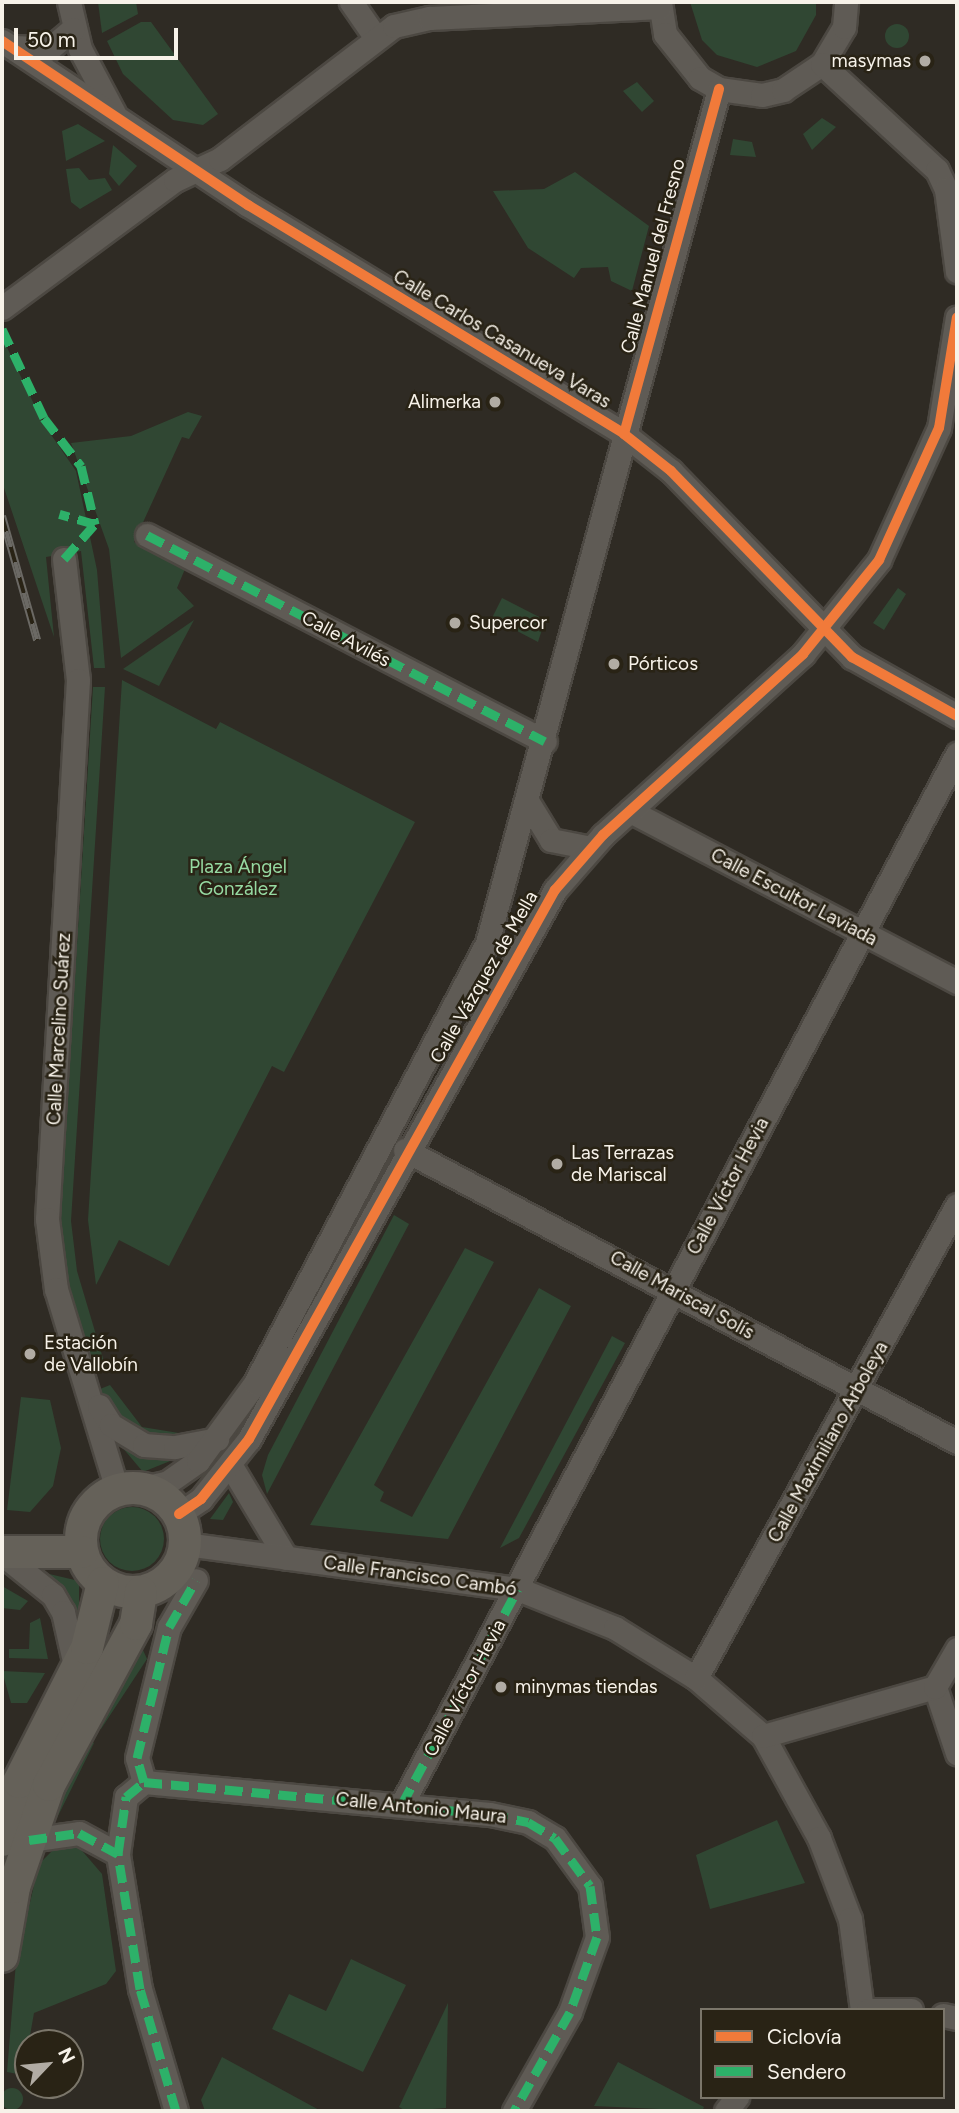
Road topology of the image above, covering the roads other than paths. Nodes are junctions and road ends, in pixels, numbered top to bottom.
1 (69, 2) edge
2 (351, 2) edge
3 (846, 2) edge
4 (660, 4) edge
5 (73, 29) junction
6 (376, 38) junction
7 (5, 43) edge
8 (822, 64) junction
9 (719, 89) junction
10 (115, 116) junction
11 (195, 170) junction
12 (957, 271) edge
13 (2, 308) edge
14 (957, 317) edge
15 (624, 434) junction
16 (147, 535) dead end
17 (64, 559) dead end
18 (826, 628) junction
19 (957, 716) edge
20 (545, 741) junction
21 (957, 754) edge
22 (528, 804) junction
23 (630, 811) junction
24 (590, 848) junction
25 (862, 932) junction
26 (487, 943) joint
27 (957, 982) edge
28 (405, 1150) junction
29 (957, 1205) edge
30 (675, 1290) junction
31 (85, 1382) junction
32 (858, 1390) junction
33 (217, 1439) junction
34 (957, 1442) edge
35 (231, 1465) junction
36 (130, 1489) junction
37 (182, 1529) junction
38 (82, 1552) junction
39 (2, 1553) edge
40 (286, 1558) junction
41 (196, 1580) dead end
42 (103, 1583) junction
43 (518, 1589) junction
44 (141, 1592) junction
45 (957, 1650) edge
46 (76, 1670) junction
47 (696, 1678) junction
48 (935, 1687) junction
49 (763, 1736) junction
50 (957, 1753) edge
51 (144, 1782) junction
52 (402, 1804) junction
53 (15, 1840) edge
54 (118, 1854) junction
55 (2, 1956) edge
56 (862, 2008) edge
57 (176, 2111) edge
58 (514, 2111) edge

1 - 5 street
2 - 6 street
3 - 8 street
4 - 6 street
4 - 9 street
5 - 7 street
5 - 10 street
6 - 11 street
7 - 10 street, Calle Carlos Casanueva Varas
8 - 9 street
8 - 12 street
9 - 15 street, Calle Manuel del Fresno
10 - 11 street, Calle Carlos Casanueva Varas
11 - 13 street
11 - 15 street, Calle Carlos Casanueva Varas
14 - 18 street, Calle Vázquez de Mella
15 - 18 street, Calle Carlos Casanueva Varas
15 - 20 street, Calle Manuel del Fresno
16 - 20 street, Calle Avilés
17 - 31 street, Calle Marcelino Suárez
18 - 19 street, Calle Carlos Casanueva Varas
18 - 23 street, Calle Vázquez de Mella
20 - 22 street, Calle Manuel del Fresno
21 - 25 street, Calle Víctor Hevia
22 - 24 street
22 - 26 street, Calle Manuel del Fresno
23 - 24 street, Calle Vázquez de Mella
23 - 25 street, Calle Escultor Laviada
24 - 28 street, Calle Vázquez de Mella
25 - 27 street, Calle Escultor Laviada
25 - 30 street, Calle Víctor Hevia
26 - 33 street, Calle Vázquez de Mella
28 - 30 street, Calle Mariscal Solís
28 - 35 street, Calle Vázquez de Mella
29 - 32 street, Calle Maximiliano Arboleya
30 - 32 street, Calle Mariscal Solís
30 - 43 street, Calle Víctor Hevia
31 - 33 street
31 - 36 street, Calle Marcelino Suárez
32 - 34 street, Calle Mariscal Solís
32 - 47 street, Calle Maximiliano Arboleya
33 - 36 street, Calle Vázquez de Mella
35 - 37 street, Calle Vázquez de Mella
35 - 40 street
36 - 37 main road
36 - 38 main road
37 - 40 street, Calle Francisco Cambó
37 - 44 main road
38 - 39 main road
38 - 42 main road
39 - 46 street
40 - 43 street, Calle Francisco Cambó
41 - 51 street
42 - 44 main road
42 - 46 main road
43 - 47 street, Calle Francisco Cambó
43 - 52 street, Calle Víctor Hevia
44 - 53 main road
45 - 48 street
46 - 53 main road
47 - 49 street, Calle Francisco Cambó
48 - 49 street
48 - 50 street
49 - 56 street, Calle Francisco Cambó
51 - 52 street, Calle Antonio Maura
51 - 54 street
52 - 58 street, Calle Antonio Maura
53 - 54 street
53 - 55 main road
54 - 57 street

